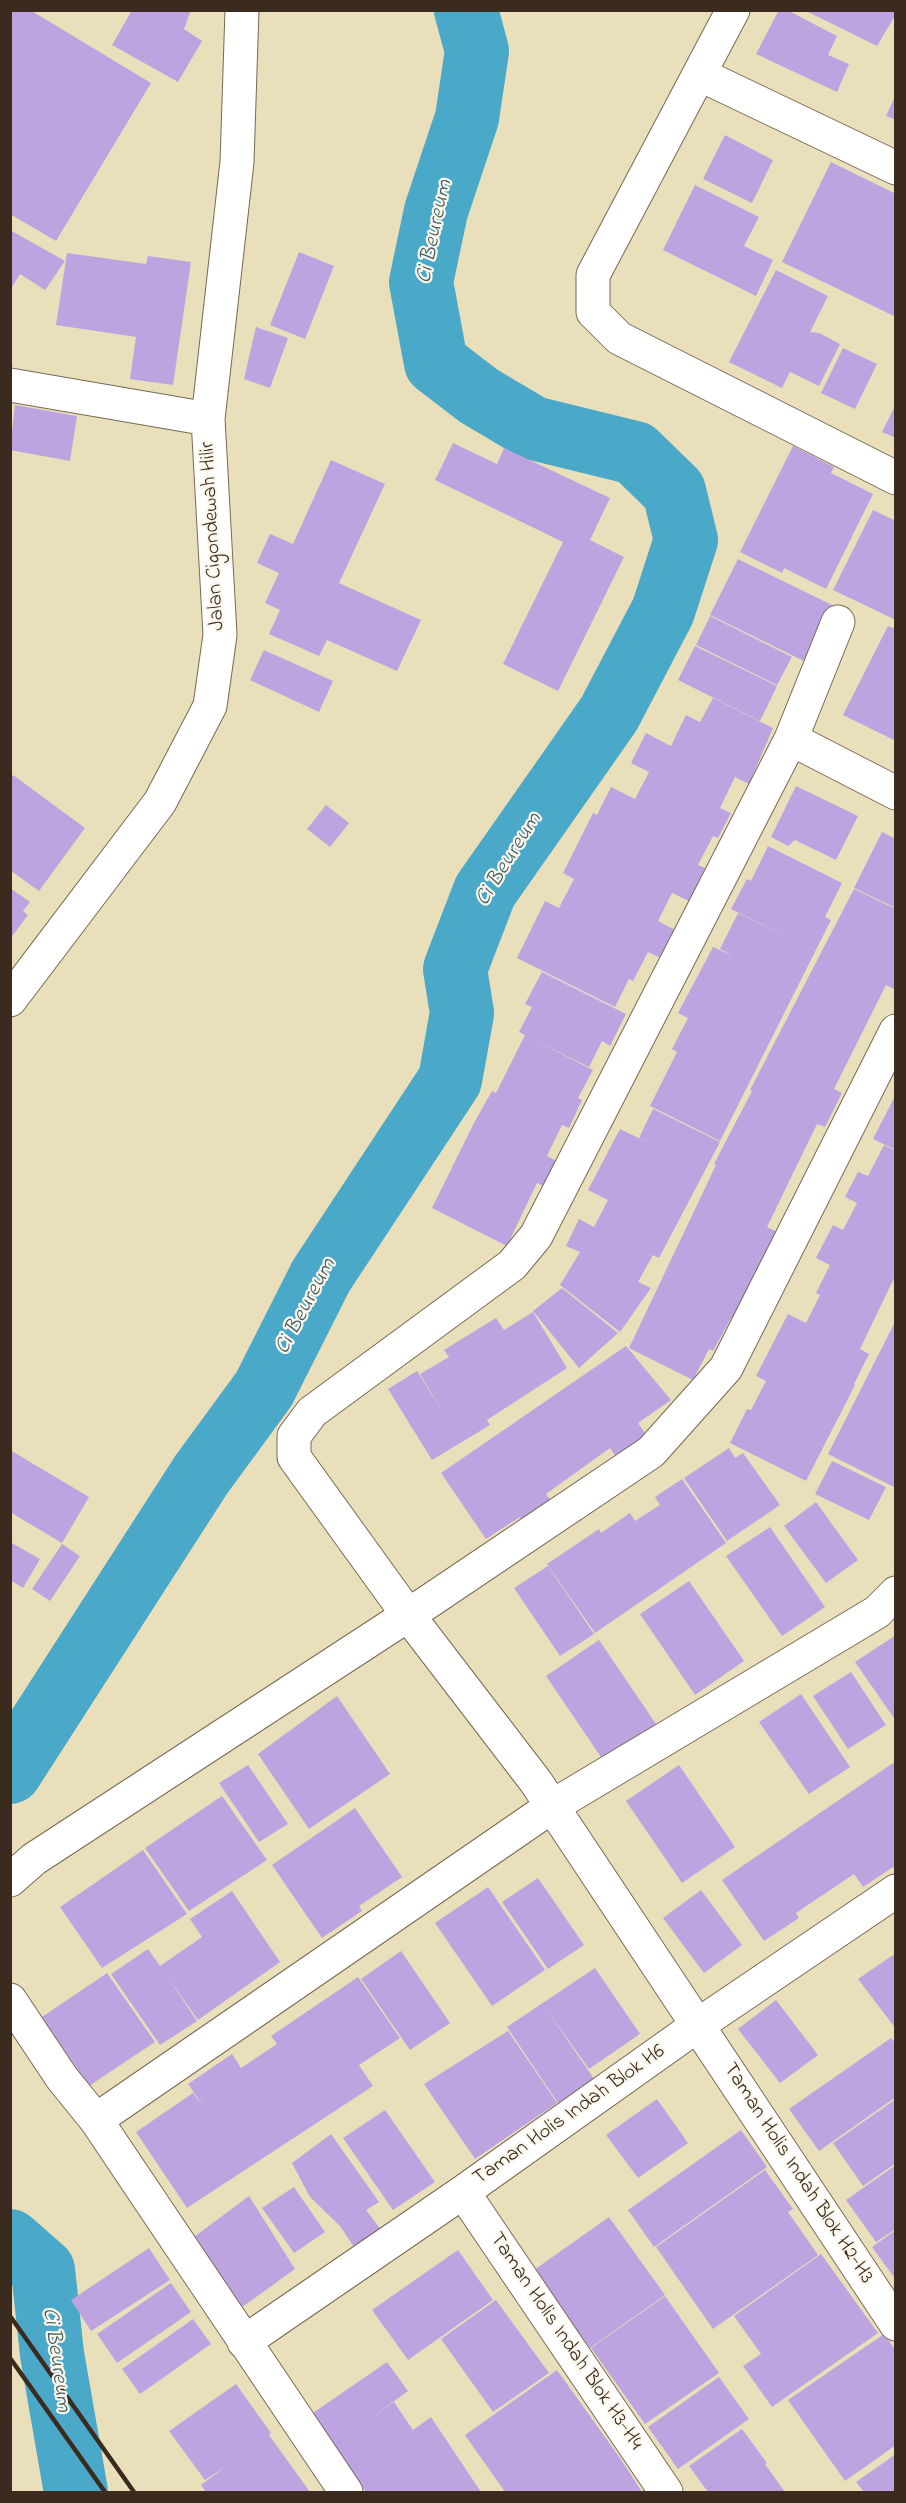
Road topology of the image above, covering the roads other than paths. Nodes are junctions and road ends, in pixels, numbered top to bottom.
1 (242, 10) edge
2 (733, 10) edge
3 (701, 75) junction
4 (896, 168) edge
5 (10, 385) edge
6 (208, 419) junction
7 (896, 478) edge
8 (838, 622) dead end
9 (791, 739) junction
10 (896, 793) edge
11 (10, 1000) edge
12 (896, 1031) edge
13 (896, 1593) edge
14 (408, 1615) junction
15 (550, 1808) junction
16 (10, 1880) edge
17 (896, 1891) edge
18 (10, 2000) edge
19 (698, 2025) junction
20 (96, 2120) junction
21 (464, 2192) junction
22 (896, 2324) edge
23 (244, 2342) junction
24 (346, 2493) edge
25 (666, 2493) edge

1 - 6 street, Jalan Cigondewah Hilir
2 - 3 street
3 - 4 street
3 - 7 street
5 - 6 street
6 - 11 street, Jalan Cigondewah Hilir
8 - 9 street, Taman Holis Indah Blok H2-H3
9 - 10 street
9 - 14 street, Taman Holis Indah Blok H2-H3
12 - 14 street
13 - 15 street
14 - 15 street, Taman Holis Indah Blok H2-H3
14 - 16 street
15 - 19 street, Taman Holis Indah Blok H2-H3
15 - 20 street
17 - 19 street, Taman Holis Indah Blok H6
18 - 20 street
19 - 21 street, Taman Holis Indah Blok H6
19 - 22 street, Taman Holis Indah Blok H2-H3
20 - 23 street
21 - 23 street, Taman Holis Indah Blok H6
21 - 25 street, Taman Holis Indah Blok H3-H4
23 - 24 street

